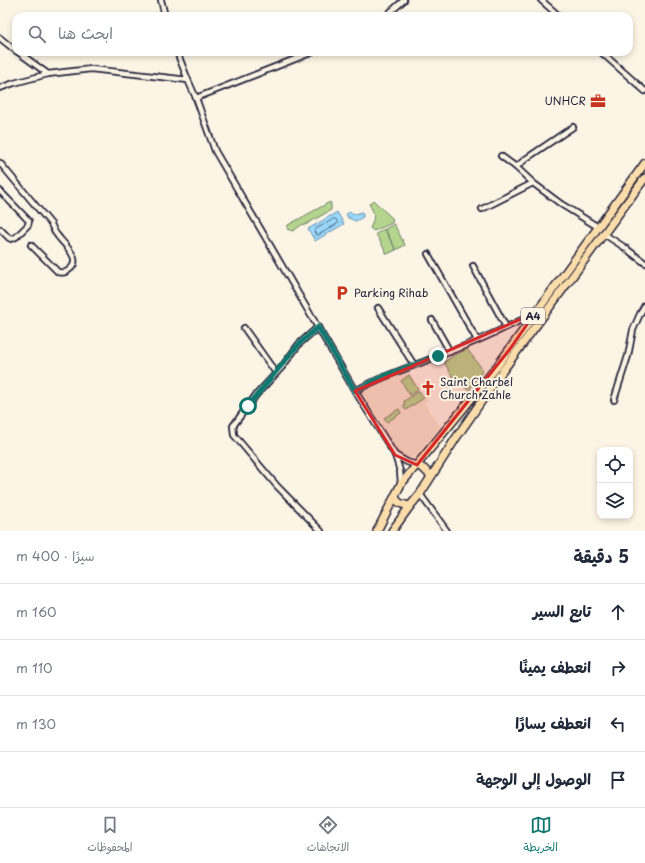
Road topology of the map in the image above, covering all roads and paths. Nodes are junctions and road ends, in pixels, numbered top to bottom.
1 (161, 0) edge
2 (404, 0) edge
3 (541, 0) edge
4 (164, 12) edge
5 (390, 12) edge
6 (554, 12) edge
7 (0, 38) edge
8 (12, 47) edge
9 (24, 56) edge
10 (179, 56) edge
11 (303, 56) edge
12 (606, 56) edge
13 (48, 74) junction
14 (188, 80) junction
15 (0, 88) edge
16 (645, 90) edge
17 (196, 98) junction
18 (573, 127) dead end
19 (501, 156) dead end
20 (0, 163) edge
21 (645, 163) edge
22 (516, 167) junction
23 (645, 178) edge
24 (533, 183) junction
25 (0, 192) edge
26 (482, 209) dead end
27 (598, 226) junction
28 (0, 229) edge
29 (604, 234) junction
30 (31, 245) dead end
31 (428, 254) dead end
32 (645, 263) edge
33 (473, 266) dead end
34 (645, 305) edge
35 (378, 308) dead end
36 (535, 313) junction
37 (432, 320) dead end
38 (318, 327) junction
39 (506, 327) junction
40 (244, 328) dead end
41 (477, 340) junction
42 (450, 352) junction
43 (414, 366) junction
44 (276, 373) junction
45 (355, 391) junction
46 (614, 400) dead end
47 (395, 455) junction
48 (417, 465) junction
49 (431, 476) junction
50 (401, 484) junction
51 (420, 494) junction
52 (395, 496) junction
53 (410, 506) junction
54 (321, 531) edge
55 (377, 531) edge
56 (392, 531) edge
57 (447, 531) edge

1 - 4 street
2 - 5 street
3 - 6 street
7 - 8 street
9 - 13 street
10 - 14 street
11 - 17 street
12 - 16 street
13 - 14 street
13 - 15 street
14 - 17 street
17 - 38 street
18 - 22 street
19 - 22 street
20 - 30 street
21 - 27 highway, A4
22 - 24 street
23 - 29 highway, A4
24 - 26 street
24 - 27 street
25 - 28 street
27 - 36 highway, A4
29 - 32 street
29 - 49 highway, A4
31 - 41 street
33 - 39 street
34 - 46 street
35 - 43 street
36 - 39 street
36 - 48 highway, A4
37 - 42 street
38 - 44 street
38 - 45 street
39 - 41 street
40 - 44 street
41 - 42 street
42 - 43 street
43 - 45 street
44 - 54 street
45 - 47 street
47 - 48 street
47 - 50 street
48 - 49 highway
48 - 50 highway, A4
49 - 51 highway, A4
50 - 52 highway, A4
51 - 53 highway, A4
51 - 57 street
52 - 53 highway
52 - 55 highway, A4
53 - 56 highway, A4

